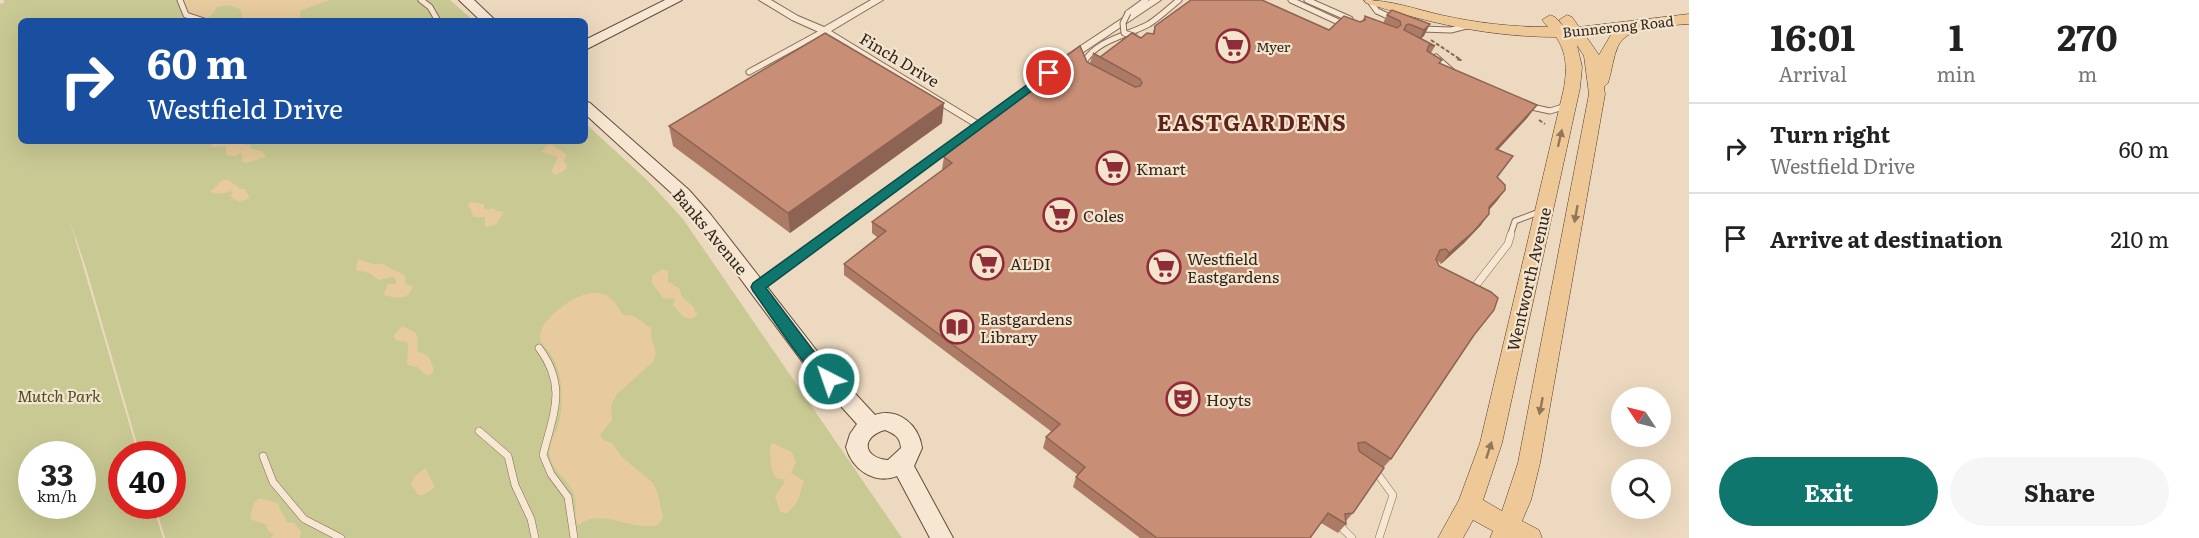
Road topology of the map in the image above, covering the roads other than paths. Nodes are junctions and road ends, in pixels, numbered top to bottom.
1 (180, 0) edge
2 (421, 0) edge
3 (466, 0) edge
4 (651, 0) edge
5 (675, 0) edge
6 (764, 0) edge
7 (777, 0) edge
8 (878, 0) edge
9 (1146, 0) edge
10 (1156, 0) edge
11 (1179, 0) edge
12 (1291, 0) edge
13 (1307, 0) edge
14 (1370, 0) edge
15 (1408, 0) edge
16 (1689, 6) edge
17 (195, 18) edge
18 (436, 18) edge
19 (486, 18) edge
20 (1689, 19) edge
21 (1395, 20) edge
22 (1550, 20) joint
23 (805, 21) junction
24 (1360, 22) edge
25 (1470, 25) junction
26 (1146, 26) junction
27 (1636, 26) junction
28 (1413, 27) edge
29 (1569, 28) junction
30 (1355, 29) edge
31 (824, 31) junction
32 (1515, 31) junction
33 (588, 32) edge
34 (1124, 33) junction
35 (588, 44) edge
36 (1431, 53) edge
37 (1063, 62) edge
38 (1435, 65) edge
39 (1087, 69) edge
40 (749, 72) dead end
41 (1597, 94) junction
42 (1570, 97) junction
43 (1517, 102) edge
44 (588, 109) edge
45 (1543, 211) junction
46 (758, 287) junction
47 (1466, 289) edge
48 (539, 348) dead end
49 (870, 424) junction
50 (479, 431) dead end
51 (263, 456) dead end
52 (902, 465) junction
53 (1370, 466) edge
54 (1469, 505) junction
55 (1341, 527) edge
56 (1505, 532) edge
57 (341, 538) edge
58 (536, 538) edge
59 (574, 538) edge
60 (942, 538) edge
61 (1352, 538) edge
62 (1379, 538) edge
63 (1450, 538) edge
64 (1530, 538) edge

1 - 17 lane
2 - 18 lane
3 - 19 street
4 - 33 street
5 - 35 street
6 - 23 street, Finch Drive
7 - 23 street, Finch Drive
8 - 31 street
9 - 34 lane, bridge
10 - 37 street
11 - 26 lane
12 - 30 lane
13 - 24 lane
14 - 21 lane
14 - 25 main road, Bunnerong Road
15 - 22 main road, Bunnerong Road
16 - 29 main road, Bunnerong Road
20 - 27 main road, Bunnerong Road
22 - 29 main road, Wentworth Avenue
23 - 31 street, Finch Drive
25 - 28 lane
25 - 32 main road, Bunnerong Road
26 - 34 lane
26 - 34 lane, bridge
27 - 29 main road, Bunnerong Road
27 - 41 main road
29 - 32 main road, Bunnerong Road
29 - 41 main road, Wentworth Avenue
29 - 42 main road, Wentworth Avenue
31 - 40 lane
31 - 46 street, Finch Drive
32 - 42 main road
34 - 39 lane
36 - 38 lane
41 -> 56 main road, Wentworth Avenue
42 - 43 lane
45 -> 42 main road, Wentworth Avenue
44 - 46 street, Banks Avenue
45 - 47 lane
54 -> 45 main road, Wentworth Avenue
46 - 49 street, Banks Avenue
48 - 59 lane
49 - 52 street
49 - 52 street
50 - 58 lane
51 - 57 lane
52 - 60 street
53 - 62 lane
54 - 56 main road
54 - 63 main road, Wentworth Avenue
55 - 61 lane
56 - 64 main road

